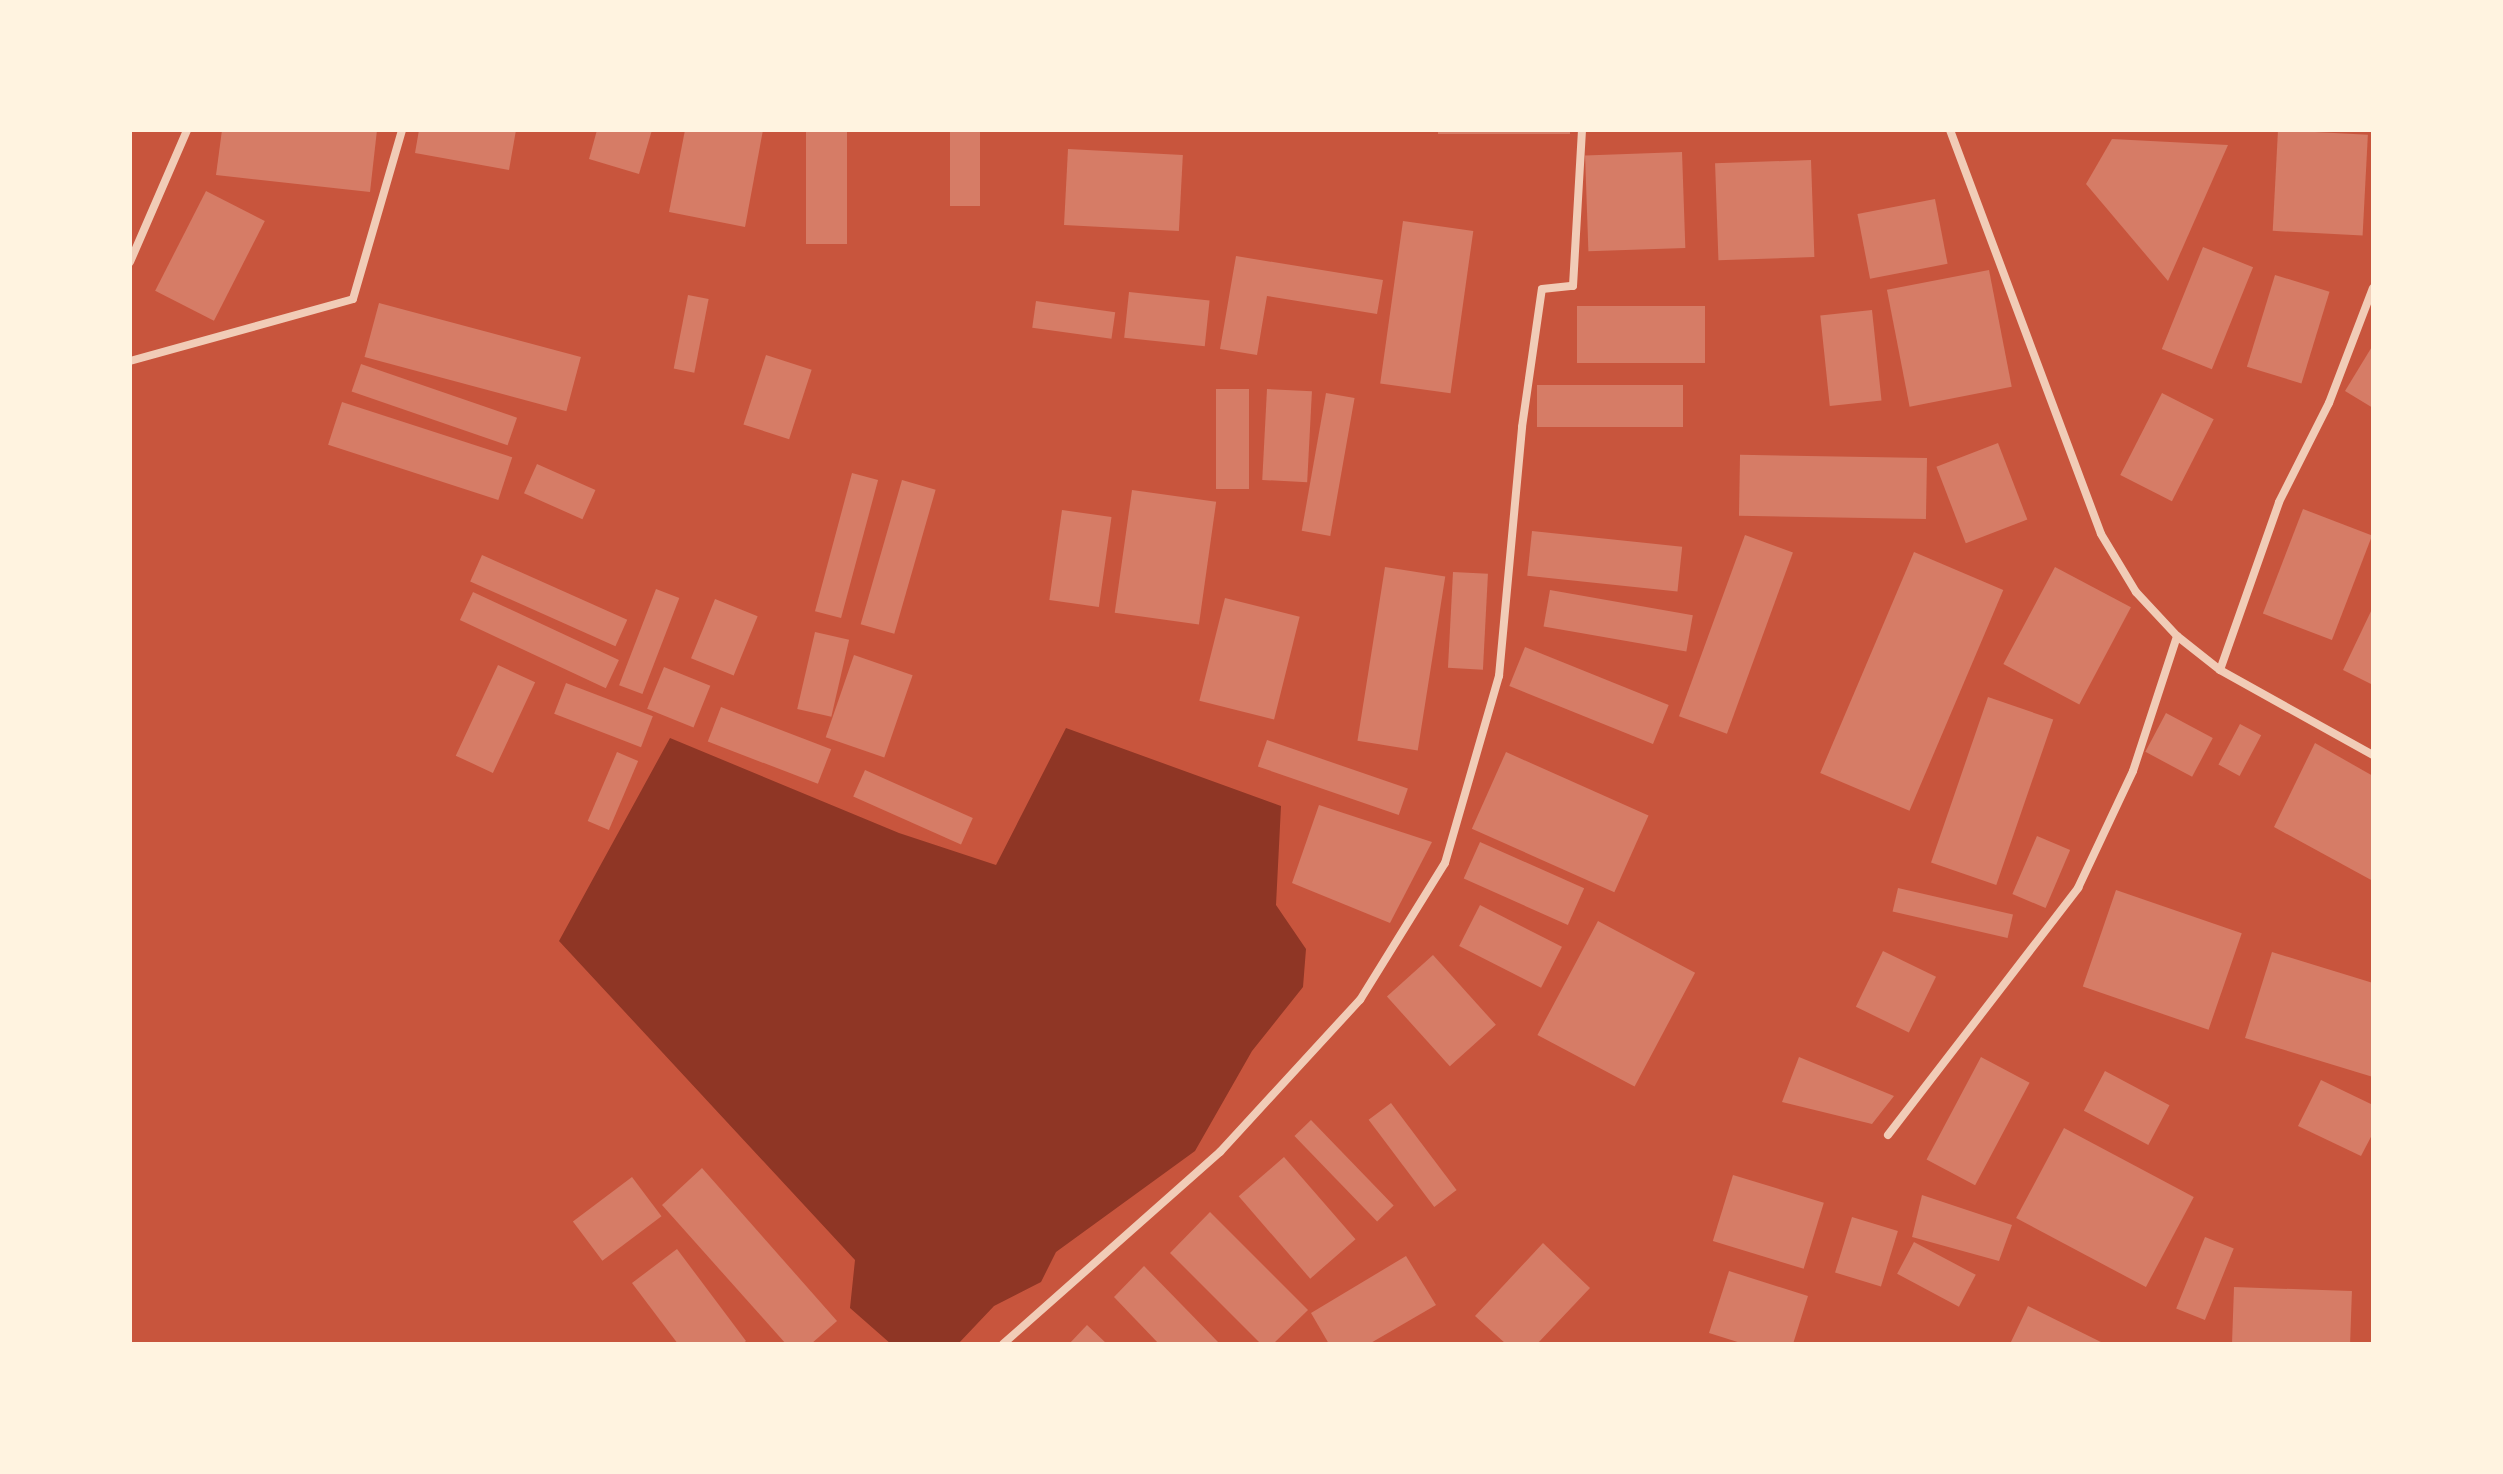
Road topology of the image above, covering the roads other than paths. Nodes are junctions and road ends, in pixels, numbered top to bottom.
1 (187, 130) edge
2 (402, 130) edge
3 (1582, 130) edge
4 (1950, 130) edge
5 (130, 262) edge
6 (2373, 288) edge
7 (130, 361) edge
8 (2177, 636) junction
9 (2220, 670) junction
10 (2373, 755) edge
11 (1888, 1135) dead end
12 (1003, 1344) edge

1 - 5 street
2 - 7 street
3 - 12 street
4 - 8 street
6 - 9 street
8 - 9 street
8 - 11 street
9 - 10 street

